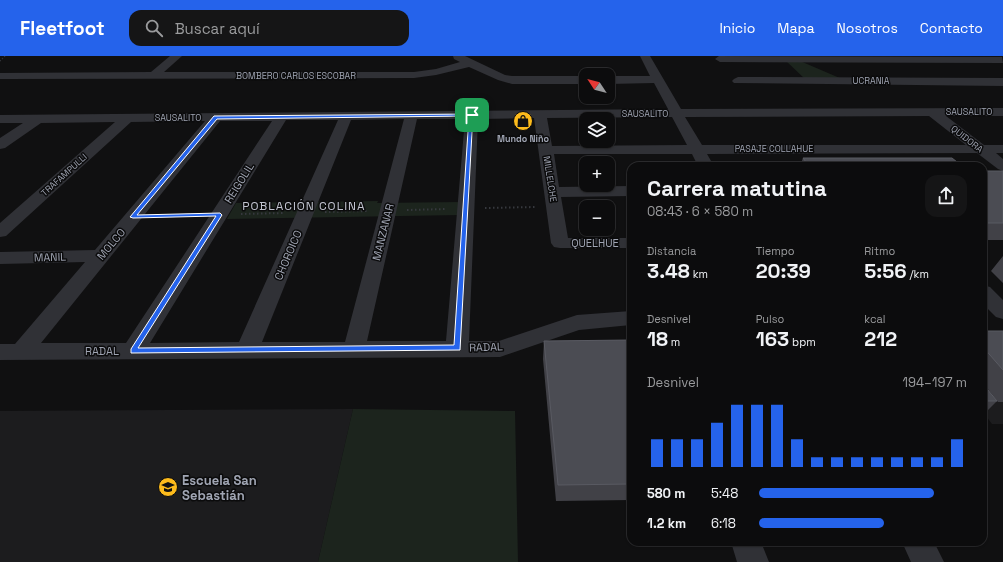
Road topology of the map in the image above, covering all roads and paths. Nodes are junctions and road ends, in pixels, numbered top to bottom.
1 (6, 56) edge
2 (177, 56) edge
3 (456, 56) edge
4 (645, 56) edge
5 (719, 58) edge
6 (884, 58) edge
7 (0, 60) edge
8 (1002, 60) edge
9 (470, 63) junction
10 (0, 76) edge
11 (153, 76) junction
12 (658, 79) junction
13 (579, 80) edge
14 (615, 80) edge
15 (738, 80) junction
16 (921, 82) junction
17 (1003, 82) edge
18 (748, 91) dead end
19 (932, 112) junction
20 (1003, 112) edge
21 (677, 113) junction
22 (540, 114) junction
23 (472, 115) junction
24 (346, 116) junction
25 (411, 116) junction
26 (216, 117) junction
27 (281, 117) junction
28 (127, 118) junction
29 (0, 119) edge
30 (37, 119) junction
31 (0, 145) edge
32 (979, 149) junction
33 (1003, 149) edge
34 (545, 150) junction
35 (697, 150) junction
36 (704, 162) edge
37 (1003, 166) edge
38 (627, 192) edge
39 (553, 199) junction
40 (466, 209) junction
41 (388, 211) junction
42 (305, 213) junction
43 (220, 215) junction
44 (133, 217) junction
45 (0, 232) edge
46 (560, 243) joint
47 (627, 243) edge
48 (101, 256) junction
49 (0, 258) edge
50 (987, 302) edge
51 (1003, 313) edge
52 (627, 318) edge
53 (457, 348) junction
54 (354, 349) junction
55 (248, 350) junction
56 (133, 351) junction
57 (10, 352) edge
58 (747, 546) edge
59 (919, 546) edge
60 (753, 562) edge
61 (928, 562) edge

1 - 7 path
2 - 11 street
3 - 9 street
4 - 12 street
5 - 6 street
5 - 15 street
6 - 8 street
6 - 16 street
9 - 11 street, BOMBERO CARLOS ESCOBAR
9 - 13 street
10 - 11 street, BOMBERO CARLOS ESCOBAR
12 - 14 street
12 - 21 street
15 - 16 street, UCRANIA
15 - 18 street
16 - 17 street, UCRANIA
19 - 20 street, SAUSALITO
19 - 21 street, SAUSALITO
19 - 32 street, QUIDORA
21 - 22 street, SAUSALITO
21 - 35 street
22 - 23 street, SAUSALITO
22 - 34 street, MILLELCHE
23 - 25 street, SAUSALITO
23 - 40 street
24 - 25 street, SAUSALITO
24 - 27 street, SAUSALITO
24 - 42 street, CHOROICO
25 - 41 street, MANZANAR
26 - 27 street, SAUSALITO
26 - 28 street, SAUSALITO
26 - 44 street, MOLCO
27 - 43 street, REIGOLIL
28 - 30 street, SAUSALITO
28 - 45 street, TRAFAMPULLI
29 - 30 street, SAUSALITO
30 - 31 street
32 - 33 street, PASAJE COLLAHUE
32 - 35 street, PASAJE COLLAHUE
32 - 37 street, QUIDORA
34 - 35 street, PASAJE COLLAHUE
34 - 39 street, MILLELCHE
35 - 36 street
38 - 39 street
39 - 40 path
39 - 46 street, MILLELCHE
40 - 41 path
40 - 53 street
41 - 42 path
41 - 54 street, MANZANAR
42 - 43 path
42 - 55 street, CHOROICO
43 - 44 path
43 - 56 street, REIGOLIL
44 - 48 street, MOLCO
46 - 47 street, QUELHUE
48 - 49 street, MANIL
48 - 57 street, MOLCO
50 - 51 street
52 - 53 street, RADAL
53 - 54 street, RADAL
54 - 55 street, RADAL
55 - 56 street, RADAL
56 - 57 street, RADAL
58 - 60 street
59 - 61 street

